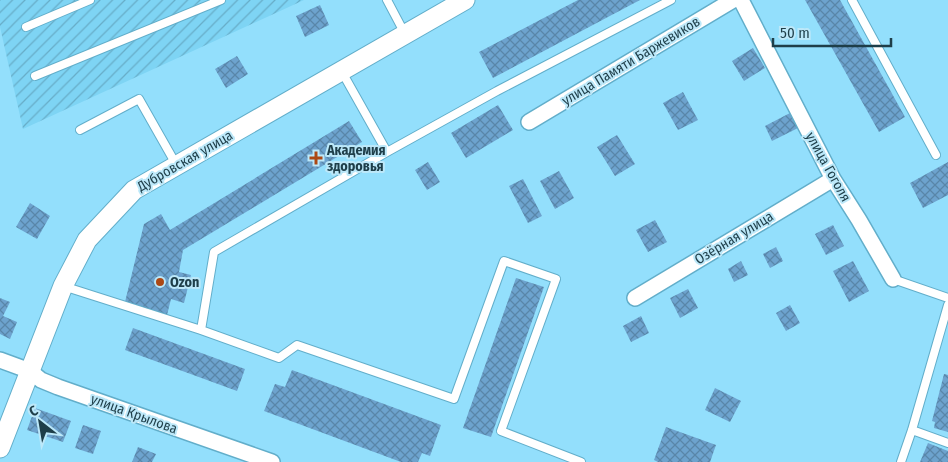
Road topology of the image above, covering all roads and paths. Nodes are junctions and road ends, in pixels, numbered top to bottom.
1 (90, 0) edge
2 (195, 0) edge
3 (221, 0) edge
4 (387, 0) edge
5 (465, 0) edge
6 (671, 0) edge
7 (733, 0) edge
8 (740, 0) edge
9 (852, 0) edge
10 (199, 9) junction
11 (26, 27) dead end
12 (404, 34) junction
13 (341, 70) junction
14 (35, 76) dead end
15 (529, 122) dead end
16 (80, 130) dead end
17 (387, 152) junction
18 (936, 155) dead end
19 (176, 166) junction
20 (833, 179) junction
21 (893, 280) joint
22 (63, 286) junction
23 (635, 298) dead end
24 (948, 298) edge
25 (948, 304) edge
26 (201, 330) junction
27 (0, 360) edge
28 (30, 371) junction
29 (912, 430) junction
30 (948, 444) edge
31 (0, 448) edge
32 (252, 459) edge
33 (272, 462) edge
34 (581, 462) edge
35 (901, 462) edge

1 - 11 lane
2 - 10 lane
3 - 10 lane
4 - 12 lane
5 - 12 street, Дубровская улица
6 - 17 lane
7 - 15 street, улица Памяти Баржевиков
8 - 20 street, улица Гоголя
9 - 18 lane
10 - 14 lane
12 - 13 street, Дубровская улица
13 - 17 lane
13 - 19 street, Дубровская улица
16 - 19 lane
17 - 26 lane
19 - 22 street, Дубровская улица
20 - 21 street, улица Гоголя
20 - 23 street, Озёрная улица
21 - 24 lane, улица Гоголя
22 - 26 lane
22 - 28 street, Дубровская улица
25 - 29 lane
26 - 34 lane
27 - 28 street, улица Крылова
28 - 31 street, Дубровская улица
28 - 32 street, улица Крылова
29 - 30 lane
29 - 35 lane
32 - 33 street, улица Крылова

